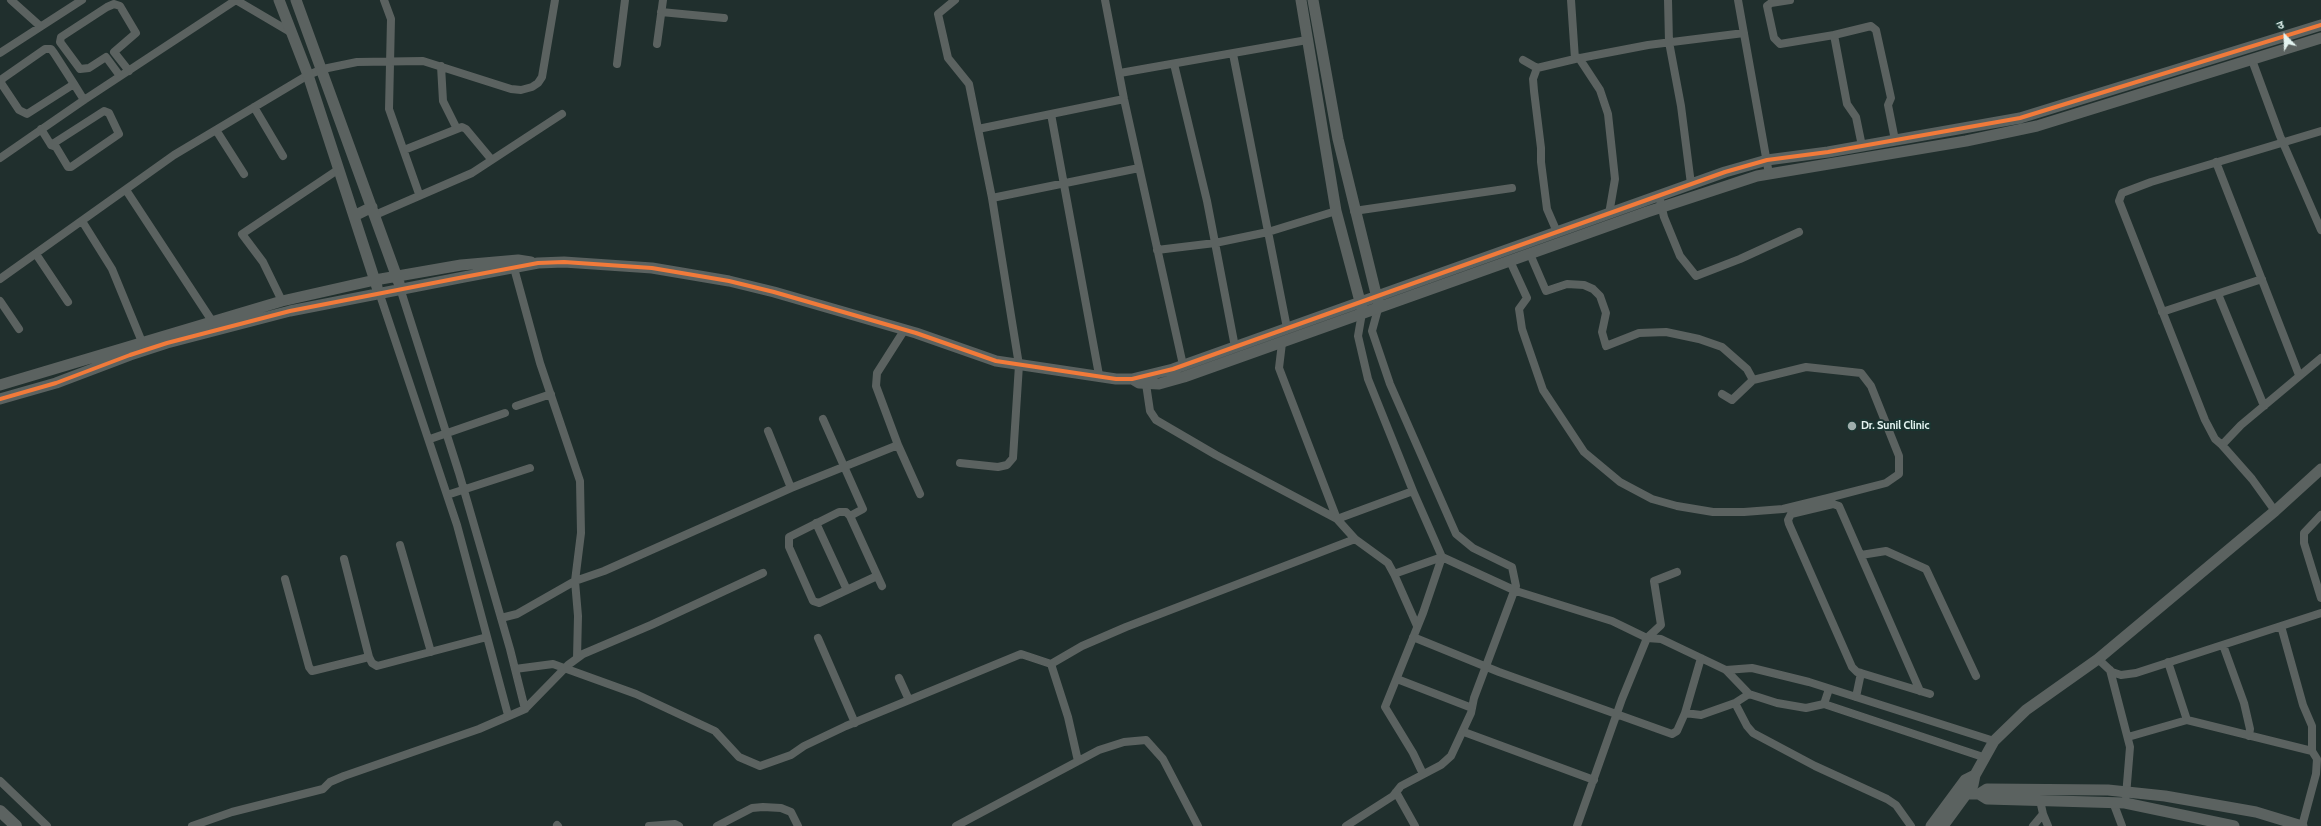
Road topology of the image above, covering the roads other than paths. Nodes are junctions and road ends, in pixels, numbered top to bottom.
1 (11, 0) edge
2 (236, 0) edge
3 (279, 0) edge
4 (296, 0) edge
5 (384, 0) edge
6 (555, 0) edge
7 (625, 0) edge
8 (663, 0) edge
9 (955, 0) edge
10 (1106, 0) edge
11 (1301, 0) edge
12 (1313, 0) edge
13 (1570, 0) edge
14 (1668, 0) edge
15 (1738, 0) edge
16 (1790, 0) edge
17 (80, 1) edge
18 (661, 12) junction
19 (724, 18) dead end
20 (40, 26) junction
21 (2321, 26) edge
22 (292, 33) junction
23 (1744, 33) junction
24 (1834, 35) junction
25 (1319, 38) junction
26 (2321, 38) edge
27 (1307, 40) junction
28 (1669, 42) junction
29 (657, 44) dead end
30 (2248, 48) junction
31 (114, 52) junction
32 (0, 53) edge
33 (1233, 54) junction
34 (106, 57) junction
35 (1577, 59) junction
36 (390, 60) junction
37 (1524, 60) dead end
38 (2252, 60) junction
39 (617, 64) dead end
40 (1174, 64) junction
41 (441, 66) junction
42 (1537, 68) junction
43 (323, 69) junction
44 (129, 71) junction
45 (1120, 73) junction
46 (308, 75) junction
47 (120, 76) junction
48 (74, 84) junction
49 (1124, 99) junction
50 (84, 100) junction
51 (254, 107) junction
52 (562, 114) dead end
53 (1051, 114) junction
54 (456, 127) junction
55 (41, 129) junction
56 (978, 129) junction
57 (216, 130) junction
58 (2321, 131) edge
59 (1895, 140) junction
60 (2284, 142) junction
61 (51, 145) junction
62 (1862, 146) junction
63 (404, 150) junction
64 (283, 156) dead end
65 (0, 158) edge
66 (491, 160) junction
67 (1767, 160) junction
68 (2216, 162) junction
69 (1139, 168) junction
70 (339, 170) junction
71 (244, 174) dead end
72 (1769, 174) junction
73 (1063, 184) junction
74 (1691, 184) junction
75 (1512, 188) dead end
76 (126, 190) junction
77 (419, 194) junction
78 (1659, 196) junction
79 (992, 198) junction
80 (1662, 207) junction
81 (1354, 210) junction
82 (374, 211) junction
83 (1336, 211) junction
84 (1609, 214) junction
85 (354, 216) junction
86 (82, 221) junction
87 (2321, 230) edge
88 (1268, 232) junction
89 (1557, 232) junction
90 (1799, 232) dead end
91 (1215, 243) junction
92 (1157, 250) junction
93 (36, 254) junction
94 (1530, 254) junction
95 (1510, 261) junction
96 (514, 265) junction
97 (397, 276) junction
98 (0, 279) edge
99 (2262, 279) junction
100 (375, 280) junction
101 (400, 288) junction
102 (379, 292) junction
103 (2218, 294) junction
104 (1378, 296) junction
105 (0, 301) edge
106 (282, 301) junction
107 (1362, 301) junction
108 (68, 302) dead end
109 (1378, 309) junction
110 (2162, 312) junction
111 (1362, 313) junction
112 (212, 321) junction
113 (1287, 328) junction
114 (18, 329) dead end
115 (904, 329) junction
116 (142, 342) junction
117 (1282, 343) junction
118 (1234, 347) junction
119 (2321, 358) edge
120 (1019, 365) junction
121 (1182, 365) junction
122 (2299, 375) junction
123 (1099, 376) junction
124 (1146, 380) junction
125 (1753, 380) junction
126 (0, 385) edge
127 (551, 394) junction
128 (1722, 394) dead end
129 (0, 399) edge
130 (516, 406) dead end
131 (2264, 406) junction
132 (505, 413) dead end
133 (823, 419) dead end
134 (768, 431) dead end
135 (446, 433) junction
136 (430, 439) junction
137 (898, 444) junction
138 (2222, 445) junction
139 (960, 463) dead end
140 (843, 466) junction
141 (530, 468) dead end
142 (2321, 469) edge
143 (791, 488) junction
144 (464, 489) junction
145 (1413, 491) junction
146 (920, 494) dead end
147 (447, 495) junction
148 (2275, 511) junction
149 (2321, 514) edge
150 (850, 516) junction
151 (1337, 519) junction
152 (816, 523) junction
153 (1355, 539) junction
154 (400, 545) dead end
155 (1861, 555) junction
156 (1442, 557) junction
157 (344, 559) dead end
158 (1677, 572) dead end
159 (762, 573) dead end
160 (1394, 574) junction
161 (878, 576) junction
162 (285, 579) dead end
163 (575, 581) junction
164 (882, 586) dead end
165 (847, 590) junction
166 (1516, 591) junction
167 (2321, 598) edge
168 (2321, 613) edge
169 (501, 618) junction
170 (1418, 626) junction
171 (2281, 626) junction
172 (487, 637) junction
173 (1413, 637) junction
174 (818, 638) dead end
175 (1647, 638) junction
176 (2223, 645) junction
177 (431, 652) junction
178 (369, 657) junction
179 (577, 658) junction
180 (1701, 658) junction
181 (2098, 659) junction
182 (2168, 662) junction
183 (1051, 664) junction
184 (1486, 667) junction
185 (565, 668) junction
186 (515, 669) junction
187 (1726, 670) junction
188 (2110, 670) junction
189 (1861, 673) junction
190 (1976, 676) dead end
191 (899, 678) dead end
192 (1397, 678) junction
193 (1829, 689) junction
194 (1920, 691) junction
195 (1749, 694) junction
196 (1930, 694) dead end
197 (1856, 697) junction
198 (909, 700) junction
199 (1735, 703) junction
200 (1824, 704) junction
201 (1472, 708) junction
202 (526, 709) junction
203 (1618, 713) junction
204 (1685, 713) junction
205 (508, 715) junction
206 (2187, 720) junction
207 (855, 723) junction
208 (1464, 732) junction
209 (2249, 736) junction
210 (2128, 738) junction
211 (1994, 741) junction
212 (2312, 751) junction
213 (1983, 757) junction
214 (1078, 761) junction
215 (1423, 774) junction
216 (1594, 780) junction
217 (0, 781) edge
218 (1396, 792) junction
219 (1960, 794) junction
220 (1979, 794) junction
221 (2126, 798) junction
222 (2040, 800) junction
223 (2113, 802) junction
224 (0, 811) edge
225 (2043, 814) junction
226 (1350, 825) edge
227 (16, 826) edge
228 (47, 826) edge
229 (192, 826) edge
230 (650, 826) edge
231 (679, 826) edge
232 (717, 826) edge
233 (798, 826) edge
234 (956, 826) edge
235 (1198, 826) edge
236 (1415, 826) edge
237 (1577, 826) edge
238 (1911, 826) edge
239 (1931, 826) edge
240 (1943, 826) edge
241 (2033, 826) edge
242 (2048, 826) edge
243 (2122, 826) edge
244 (2234, 826) edge
245 (2302, 826) edge

1 - 20 street
2 - 22 street
2 - 44 street
3 - 22 street
4 - 43 street
5 - 36 street
6 - 41 street
7 - 39 street
8 - 18 street
9 - 56 street
10 - 45 street
11 - 27 street
12 - 25 street
13 - 35 street
14 - 28 street
15 - 23 street
16 - 24 street
17 - 20 street
18 - 19 street
18 - 29 street
20 - 32 street
21 - 30 street
22 - 46 street
23 - 28 street
23 - 67 street
24 - 59 street
24 - 62 street
25 - 27 street
25 - 81 street
26 - 38 street
27 - 33 street
27 - 83 street
28 - 35 street
28 - 74 street
30 - 38 street
30 - 59 street
31 - 34 street
31 - 34 street
31 - 44 street
33 - 40 street
33 - 88 street
34 - 47 street
35 - 42 street
35 - 84 street
36 - 41 street
36 - 43 street
36 - 63 street
37 - 42 street
38 - 60 street
38 - 72 street
40 - 45 street
40 - 91 street
41 - 54 street
42 - 89 street
43 - 46 street
43 - 82 street
44 - 47 street
45 - 49 street
46 - 51 street
46 - 70 street
47 - 50 street
48 - 48 street
48 - 50 street
49 - 53 street
49 - 69 street
50 - 55 street
51 - 57 street
51 - 64 street
52 - 66 street
53 - 56 street
53 - 73 street
54 - 63 street
54 - 66 street
55 - 61 street
55 - 65 street
56 - 79 street
57 - 71 street
57 - 76 street
58 - 60 street
59 - 62 street
60 - 68 street
60 - 87 street
61 - 61 street
62 - 67 street
63 - 77 street
66 - 77 street
67 - 72 street
67 - 74 street
68 - 99 street
68 - 110 street
69 - 73 street
69 - 92 street
70 - 85 street
70 - 106 street
72 - 80 street
73 - 79 street
73 - 123 street
74 - 78 street
75 - 81 street
76 - 86 street
76 - 112 street
77 - 82 street
78 - 80 street
78 - 84 street
79 - 120 street
80 - 90 street
80 - 94 street
81 - 104 street
82 - 85 street
82 - 97 street
83 - 88 street
83 - 107 street
84 - 89 street
85 - 100 street
86 - 93 street
86 - 116 street
88 - 91 street
88 - 113 street
89 - 104 street
91 - 92 street
91 - 118 street
92 - 121 street
93 - 98 street
93 - 108 street
94 - 95 street
94 - 125 street
95 - 109 street
95 - 125 street
96 - 97 street
96 - 101 street
96 - 115 street
96 - 127 street
97 - 100 street
97 - 101 street
99 - 103 street
99 - 122 street
100 - 102 street
100 - 106 street
101 - 102 street
101 - 135 street
102 - 129 street
102 - 136 street
103 - 110 street
103 - 131 street
104 - 107 street
104 - 109 street
105 - 114 street
106 - 112 street
107 - 111 street
107 - 113 street
109 - 111 street
109 - 166 street
110 - 138 street
111 - 117 street
111 - 145 street
112 - 116 street
113 - 118 street
115 - 120 street
115 - 137 street
116 - 126 street
117 - 124 street
117 - 151 street
118 - 121 street
119 - 122 street
120 - 123 street
120 - 139 street
121 - 124 street
122 - 131 street
123 - 124 street
124 - 151 street
125 - 128 street
127 - 130 street
127 - 163 street
131 - 138 street
132 - 135 street
133 - 140 street
134 - 143 street
135 - 136 street
135 - 144 street
136 - 147 street
137 - 140 street
137 - 146 street
138 - 148 street
140 - 143 street
140 - 150 street
141 - 144 street
142 - 148 street
143 - 163 street
144 - 147 street
144 - 169 street
145 - 151 street
145 - 156 street
147 - 172 street
148 - 181 street
149 - 167 street
150 - 152 street
150 - 161 street
151 - 153 street
152 - 165 street
152 - 165 street
153 - 160 street
153 - 183 street
154 - 177 street
155 - 189 street
155 - 190 street
155 - 194 street
156 - 160 street
156 - 166 street
156 - 170 street
157 - 178 street
158 - 175 street
159 - 179 street
160 - 170 street
161 - 164 street
161 - 165 street
162 - 178 street
163 - 169 street
163 - 179 street
166 - 175 street
166 - 184 street
168 - 171 street
169 - 186 street
170 - 173 street
171 - 176 street
171 - 212 street
172 - 177 street
172 - 205 street
173 - 184 street
173 - 192 street
174 - 207 street
175 - 180 street
175 - 203 street
176 - 182 street
176 - 209 street
177 - 178 street
179 - 185 street
180 - 187 street
180 - 204 street
181 - 188 street
181 - 211 street
182 - 188 street
182 - 206 street
183 - 198 street
183 - 214 street
184 - 201 street
184 - 203 street
185 - 186 street
185 - 202 street
185 - 207 street
186 - 202 street
187 - 193 street
187 - 195 street
188 - 210 street
189 - 194 street
189 - 197 street
191 - 198 street
192 - 201 street
192 - 215 street
193 - 197 street
193 - 200 street
194 - 196 street
195 - 199 street
195 - 200 street
197 - 211 street
198 - 207 street
199 - 204 street
199 - 238 street
200 - 213 street
201 - 208 street
202 - 205 street
203 - 204 street
203 - 216 street
205 - 229 street
206 - 209 street
206 - 210 street
208 - 215 street
208 - 216 street
209 - 212 street
210 - 221 street
211 - 213 street
212 - 245 street
213 - 219 street
214 - 234 street
214 - 235 street
215 - 218 street
216 - 237 street
217 - 228 street
218 - 226 street
218 - 236 street
219 - 220 street
219 - 239 street
219 - 240 street
220 - 221 street
220 - 222 street
221 - 223 street
221 - 244 street
221 - 245 street
222 - 223 street
222 - 225 street
223 - 243 street
224 - 227 main road
225 - 241 street
225 - 242 street
230 - 231 street
232 - 233 street

